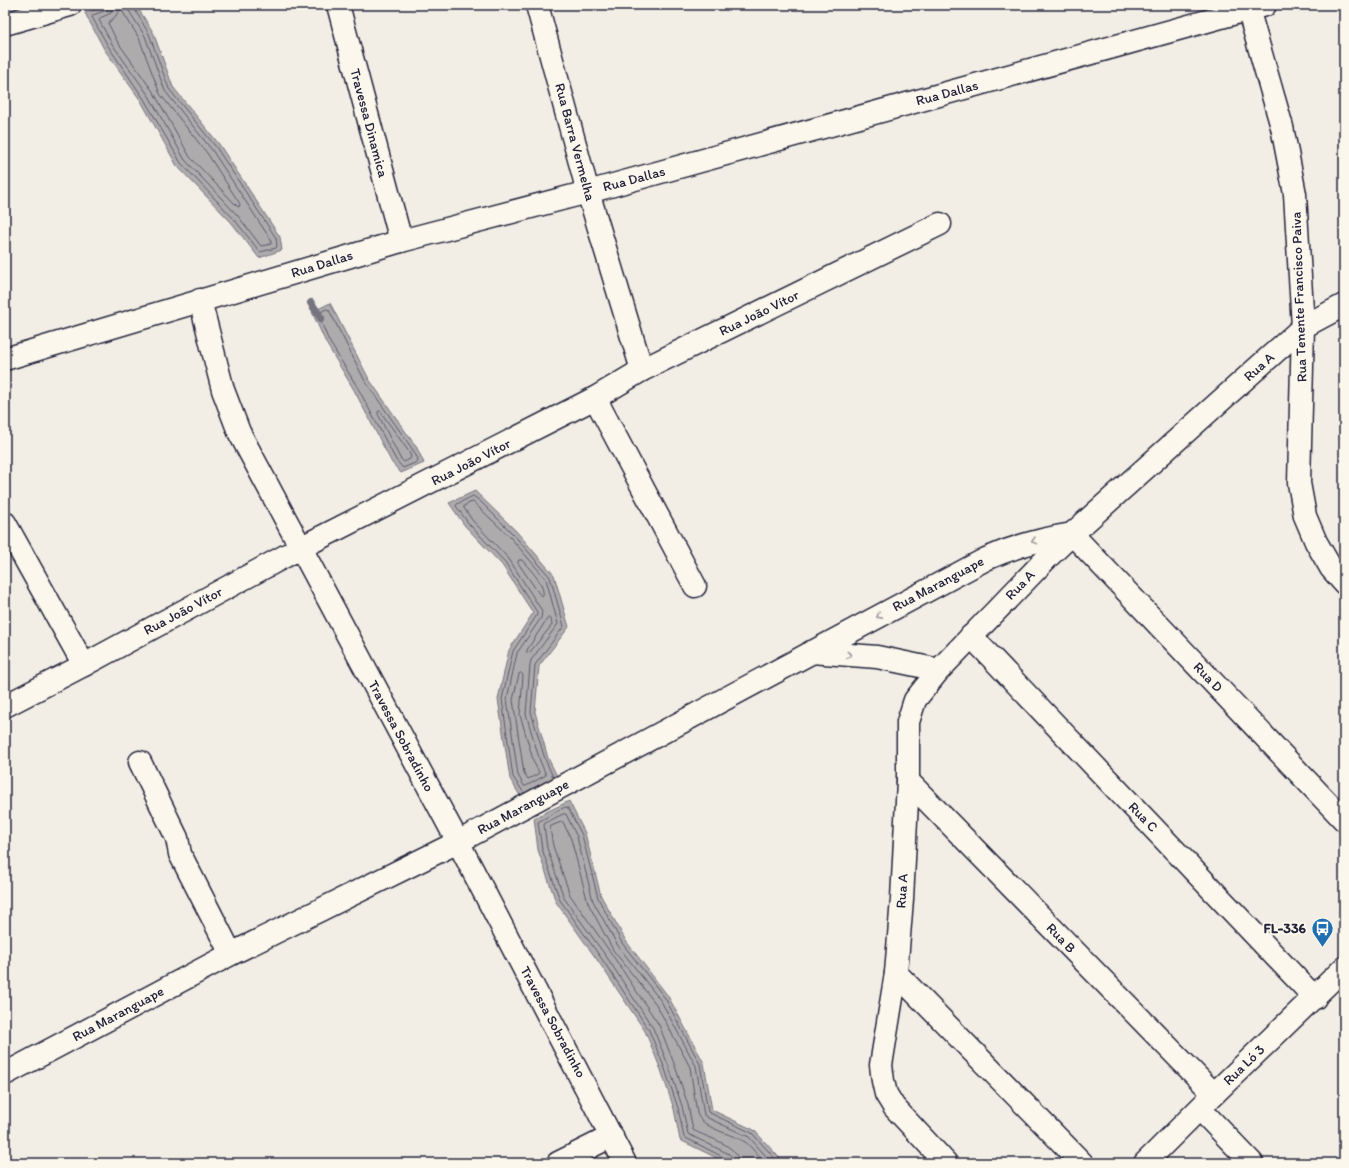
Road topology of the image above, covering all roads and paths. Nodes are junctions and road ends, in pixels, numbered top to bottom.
1 (70, 5) edge
2 (338, 5) edge
3 (537, 5) edge
4 (1254, 7) edge
5 (5, 24) edge
6 (588, 192) junction
7 (940, 224) dead end
8 (401, 241) junction
9 (200, 300) junction
10 (1344, 305) edge
11 (1303, 328) junction
12 (5, 359) edge
13 (642, 370) junction
14 (595, 398) junction
15 (5, 523) edge
16 (1072, 534) junction
17 (300, 548) junction
18 (1344, 583) edge
19 (695, 586) dead end
20 (971, 636) junction
21 (810, 652) junction
22 (84, 665) junction
23 (939, 670) junction
24 (5, 706) edge
25 (140, 762) dead end
26 (908, 781) junction
27 (1344, 820) edge
28 (458, 842) junction
29 (231, 954) junction
30 (1344, 968) edge
31 (896, 973) junction
32 (1315, 998) junction
33 (5, 1074) edge
34 (1207, 1101) junction
35 (612, 1136) junction
36 (558, 1163) edge
37 (625, 1163) edge
38 (946, 1163) edge
39 (1082, 1163) edge
40 (1145, 1163) edge
41 (1252, 1163) edge

1 - 5 street
2 - 8 street, Travessa Dinamica
3 - 6 street, Rua Barra Vermelha
4 - 6 street, Rua Dallas
4 - 11 street, Rua Tenente Francisco Paiva
6 - 8 street, Rua Dallas
6 - 13 street, Rua Barra Vermelha
7 - 13 street, Rua João Vítor
8 - 9 street, Rua Dallas
9 - 12 street, Rua Dallas
9 - 17 street, Travessa Sobradinho
10 - 11 street, Rua A
11 - 16 street, Rua A
11 - 18 street, Rua Tenente Francisco Paiva
13 - 14 street, Rua João Vítor
14 - 17 street, Rua João Vítor
14 - 19 street
15 - 22 street
16 - 20 street, Rua A
16 -> 21 street, Rua Maranguape
16 - 27 street, Rua D
17 - 22 street, Rua João Vítor
17 - 28 street, Travessa Sobradinho
20 - 23 street, Rua A
20 - 32 street, Rua C
21 -> 23 street
21 - 28 street, Rua Maranguape
22 - 24 street, Rua João Vítor
23 - 26 street, Rua A
25 - 29 street
26 - 31 street, Rua A
26 - 34 street, Rua B
28 - 29 street, Rua Maranguape
28 - 35 street, Travessa Sobradinho
29 - 33 street, Rua Maranguape
30 - 32 street, Rua Ló 3
31 - 38 street, Rua A
31 - 39 street
32 - 34 street, Rua Ló 3
34 - 40 street, Rua Ló 3
34 - 41 street, Rua B
35 - 36 street
35 - 37 street, Travessa Sobradinho

